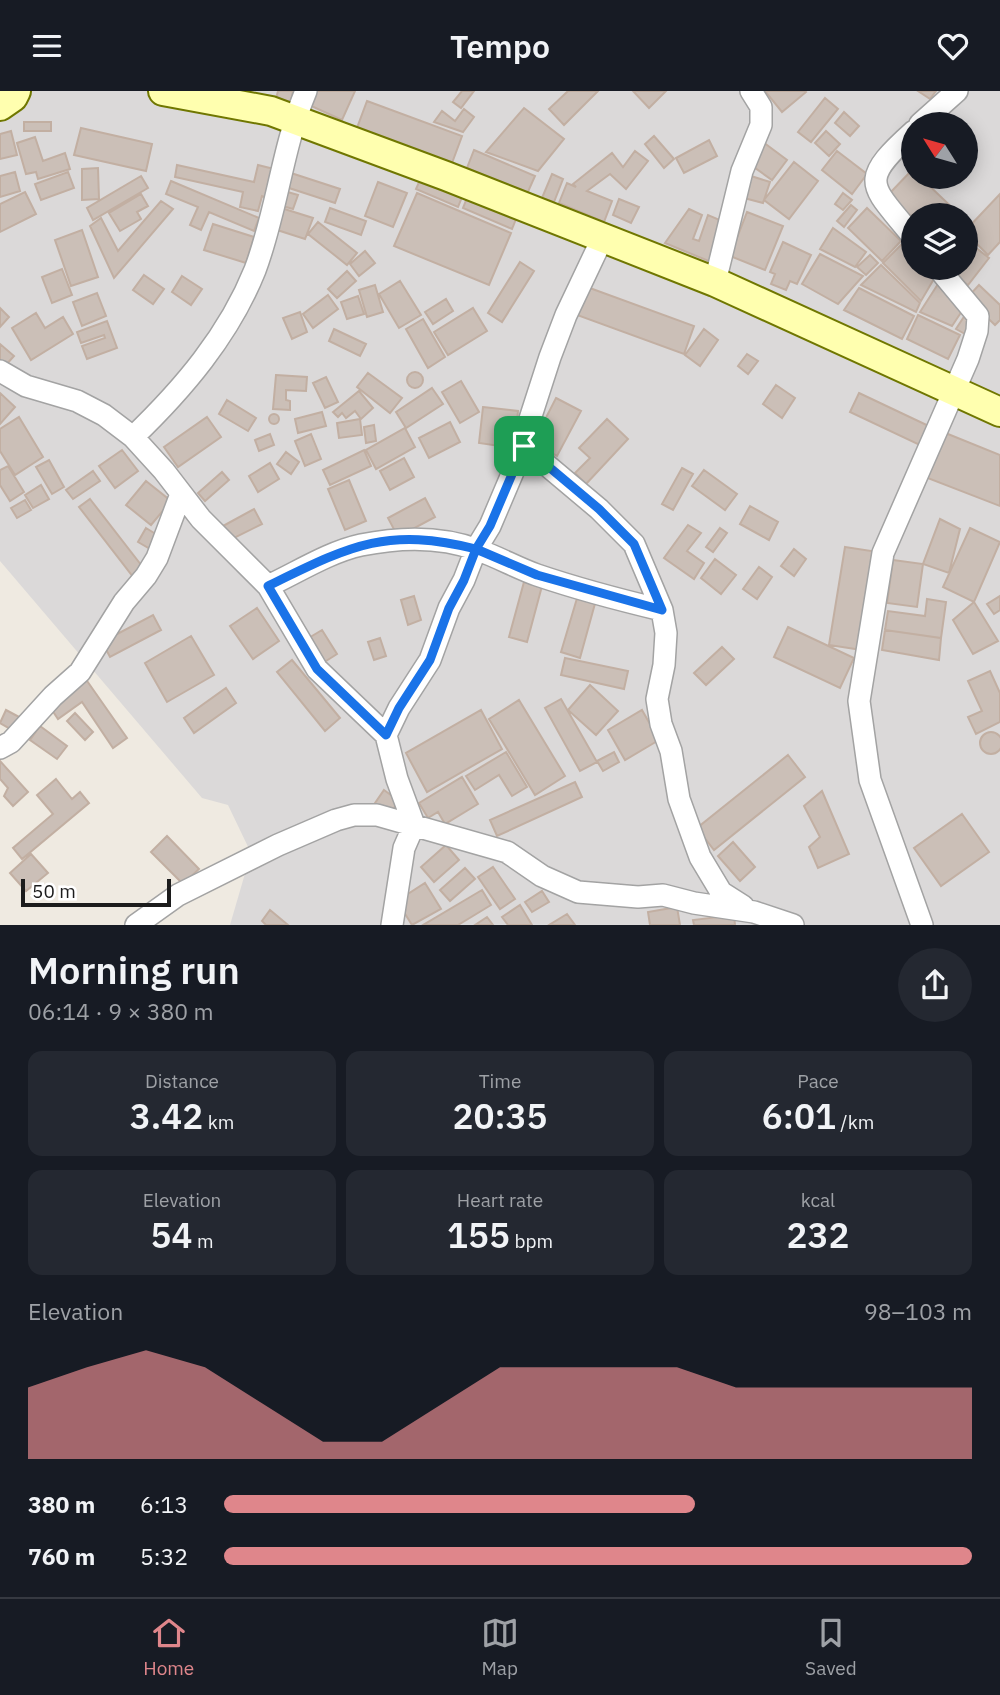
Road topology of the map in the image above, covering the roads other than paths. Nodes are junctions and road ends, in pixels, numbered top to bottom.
1 (16, 91) edge
2 (163, 91) edge
3 (306, 91) edge
4 (751, 91) edge
5 (957, 91) edge
6 (0, 106) edge
7 (933, 112) edge
8 (294, 119) junction
9 (901, 143) edge
10 (901, 222) edge
11 (603, 237) junction
12 (948, 280) edge
13 (715, 282) junction
14 (0, 371) edge
15 (955, 391) junction
16 (1000, 412) edge
17 (133, 437) junction
18 (524, 446) junction
19 (181, 494) junction
20 (476, 549) junction
21 (268, 586) junction
22 (662, 610) junction
23 (386, 735) junction
24 (4, 741) edge
25 (414, 825) junction
26 (754, 912) junction
27 (136, 925) edge
28 (392, 925) edge
29 (793, 925) edge
30 (922, 925) edge

1 - 6 street
2 - 8 street
3 - 8 street
4 - 13 street
5 - 7 street
8 - 11 street
8 - 17 street
9 - 10 street
11 - 13 street
11 - 18 street
12 - 15 street
13 - 15 street
14 - 17 street
15 - 16 street
15 - 30 street
17 - 19 street
18 - 20 street
18 - 22 street
19 - 21 street
19 - 24 street
20 - 21 street
20 - 22 street
20 - 23 street
21 - 23 street
22 - 26 street
23 - 25 street
25 - 26 street
25 - 27 street
25 - 28 street
26 - 29 street

